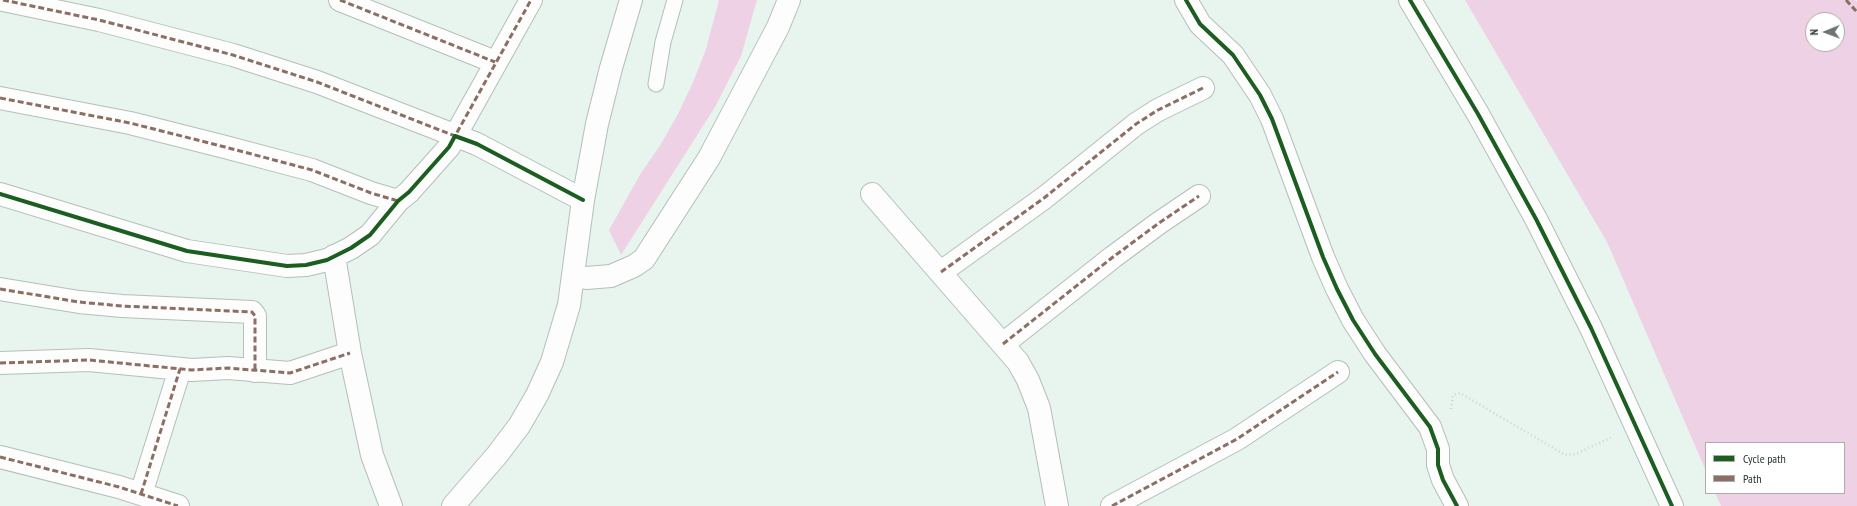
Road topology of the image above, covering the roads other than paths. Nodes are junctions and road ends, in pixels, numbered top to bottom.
1 (3, 0) edge
2 (340, 0) edge
3 (531, 0) edge
4 (631, 0) edge
5 (675, 0) edge
6 (788, 0) edge
7 (1186, 0) edge
8 (1410, 0) edge
9 (495, 62) junction
10 (656, 84) dead end
11 (1203, 88) dead end
12 (0, 98) edge
13 (455, 136) junction
14 (0, 194) edge
15 (872, 194) dead end
16 (1199, 196) dead end
17 (584, 200) junction
18 (398, 201) junction
19 (334, 256) junction
20 (940, 272) junction
21 (574, 276) junction
22 (0, 289) edge
23 (1003, 344) junction
24 (350, 353) junction
25 (0, 363) edge
26 (180, 369) junction
27 (255, 371) junction
28 (1338, 372) dead end
29 (0, 457) edge
30 (141, 494) junction
31 (178, 506) edge
32 (391, 506) edge
33 (453, 506) edge
34 (1056, 506) edge
35 (1112, 506) edge
36 (1457, 506) edge
37 (1672, 506) edge

1 - 13 street
2 - 9 street
3 - 9 street
4 - 17 street
5 - 10 lane
6 - 21 street
7 - 36 street
8 - 37 street
9 - 13 street
11 - 20 street
12 - 18 street
13 - 17 street
13 - 18 street
14 - 19 street
15 - 20 street
16 - 23 street
17 - 21 street
18 - 19 street
19 - 24 street
20 - 23 street
21 - 33 street
22 - 27 street
23 - 34 street
24 - 27 street
24 - 32 street
25 - 26 street
26 - 27 street
26 - 30 street
28 - 35 street
29 - 30 street
30 - 31 street

